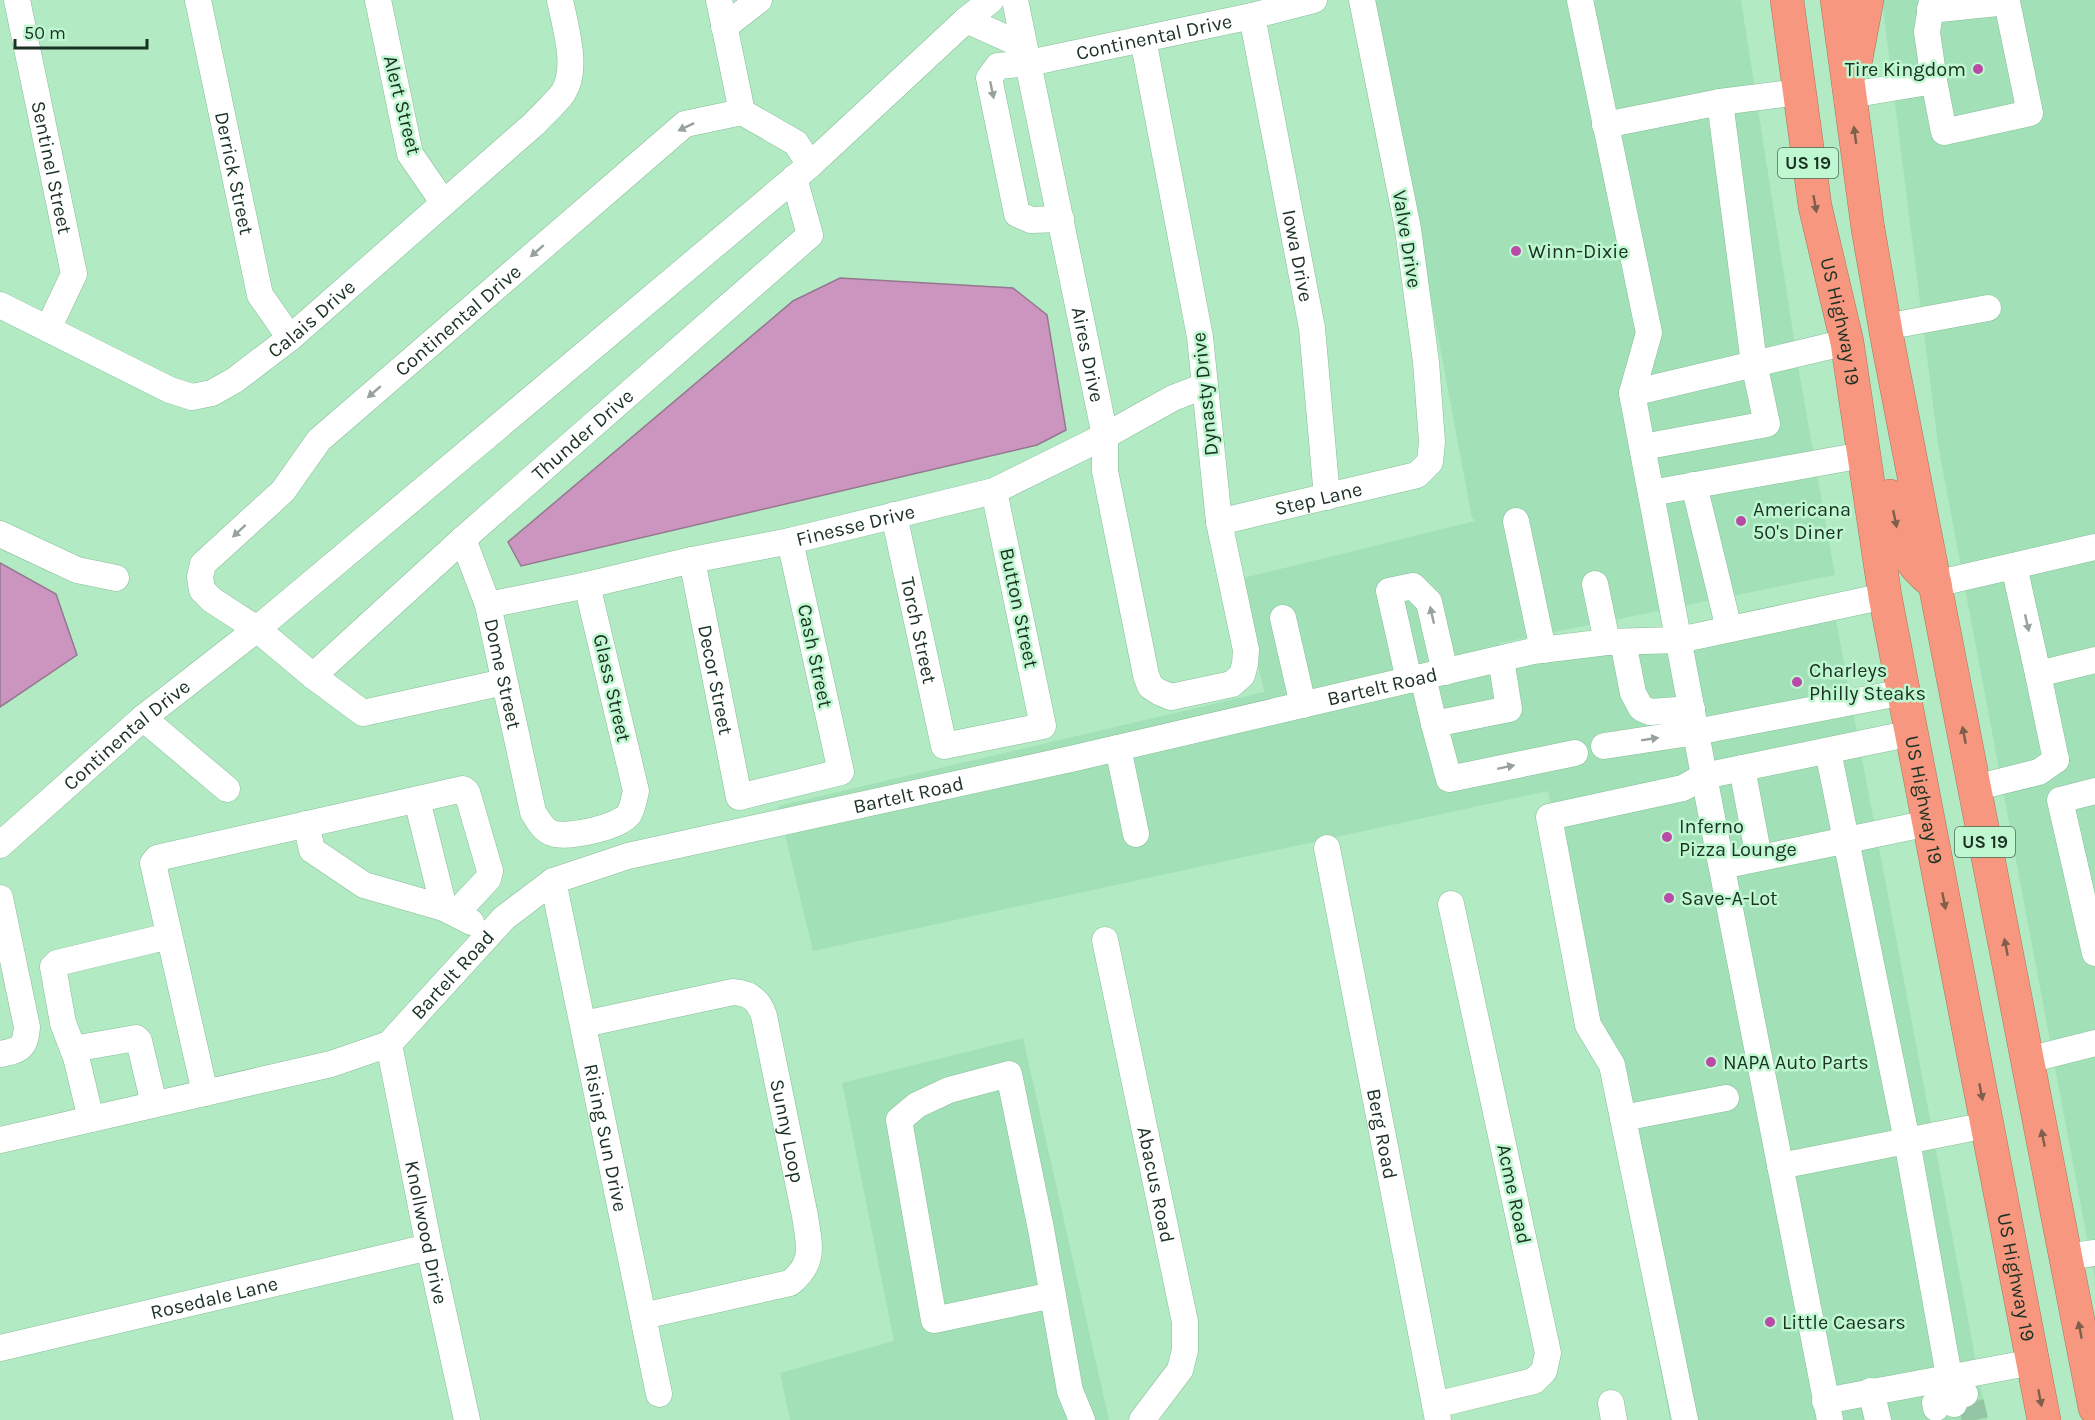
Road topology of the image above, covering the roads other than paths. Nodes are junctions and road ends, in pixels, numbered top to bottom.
1 (17, 0) edge
2 (198, 0) edge
3 (378, 0) edge
4 (560, 0) edge
5 (719, 0) edge
6 (759, 0) edge
7 (991, 0) edge
8 (1314, 0) edge
9 (1362, 0) edge
10 (1580, 0) edge
11 (1787, 0) edge
12 (1837, 0) edge
13 (1867, 0) edge
14 (1021, 1) edge
15 (1931, 5) edge
16 (1252, 16) junction
17 (966, 20) junction
18 (724, 27) junction
19 (1143, 39) junction
20 (1027, 55) junction
21 (1934, 81) junction
22 (1798, 92) junction
23 (1850, 95) junction
24 (1720, 102) junction
25 (742, 112) junction
26 (1605, 125) junction
27 (802, 172) junction
28 (443, 202) junction
29 (1061, 219) junction
30 (0, 304) edge
31 (1988, 308) dead end
32 (1885, 327) junction
33 (48, 329) junction
34 (290, 338) junction
35 (1847, 342) junction
36 (1754, 363) junction
37 (1204, 386) junction
38 (1632, 393) junction
39 (1105, 436) junction
40 (1643, 447) junction
41 (1863, 455) junction
42 (1417, 475) joint
43 (1694, 485) junction
44 (994, 491) junction
45 (1652, 493) junction
46 (1327, 497) junction
47 (894, 515) junction
48 (1516, 521) dead end
49 (1219, 522) junction
50 (0, 534) edge
51 (463, 539) junction
52 (790, 541) junction
53 (2095, 547) edge
54 (693, 560) junction
55 (2014, 566) junction
56 (117, 578) dead end
57 (1595, 584) dead end
58 (1935, 584) junction
59 (587, 585) junction
60 (1885, 596) junction
61 (488, 605) junction
62 (1283, 618) dead end
63 (257, 629) junction
64 (1729, 629) junction
65 (1680, 640) junction
66 (1615, 642) junction
67 (1543, 650) junction
68 (1501, 659) junction
69 (2095, 660) edge
70 (2038, 674) junction
71 (313, 676) junction
72 (1426, 676) junction
73 (504, 682) junction
74 (1904, 692) junction
75 (1171, 697) joint
76 (1303, 705) junction
77 (143, 718) junction
78 (1694, 720) junction
79 (1434, 724) junction
80 (1912, 733) junction
81 (944, 746) joint
82 (1604, 746) dead end
83 (1118, 748) junction
84 (1828, 751) junction
85 (1575, 753) dead end
86 (1742, 768) junction
87 (1704, 776) junction
88 (1973, 779) junction
89 (227, 789) dead end
90 (2095, 791) edge
91 (739, 797) joint
92 (417, 800) junction
93 (533, 812) joint
94 (1929, 823) junction
95 (306, 824) junction
96 (1136, 834) dead end
97 (1847, 840) junction
98 (0, 844) edge
99 (1327, 848) dead end
100 (1759, 858) junction
101 (1722, 866) junction
102 (553, 881) junction
103 (0, 898) edge
104 (1451, 904) dead end
105 (450, 911) junction
106 (489, 934) junction
107 (169, 936) junction
108 (1104, 940) dead end
109 (2095, 953) edge
110 (584, 1024) junction
111 (389, 1044) junction
112 (2095, 1044) edge
113 (73, 1049) junction
114 (9, 1052) edge
115 (2028, 1060) junction
116 (1766, 1090) junction
117 (205, 1093) junction
118 (154, 1104) junction
119 (1623, 1118) junction
120 (91, 1119) junction
121 (1987, 1125) junction
122 (0, 1140) edge
123 (1907, 1141) junction
124 (1780, 1166) junction
125 (429, 1247) junction
126 (2080, 1255) edge
127 (1053, 1295) junction
128 (643, 1316) junction
129 (0, 1348) edge
130 (2033, 1362) junction
131 (2092, 1375) edge
132 (1871, 1391) junction
133 (659, 1394) dead end
134 (1952, 1396) junction
135 (2095, 1408) edge
136 (1828, 1410) edge
137 (1437, 1412) edge
138 (467, 1420) edge
139 (1082, 1420) edge
140 (1142, 1420) edge
141 (1684, 1420) edge
142 (1878, 1420) edge
143 (2044, 1420) edge

1 - 33 street, Sentinel Street
2 - 34 street, Derrick Street
3 - 28 street, Alert Street
4 - 28 street, Calais Drive
5 - 18 street
6 - 18 street
7 - 17 street, Continental Drive
8 - 16 street, Continental Drive
9 - 42 street, Valve Drive
10 - 26 street
11 - 22 highway, US Highway 19 / US 19
12 - 23 highway, US 19
13 - 23 highway
14 - 20 street, Aires Drive
15 - 21 street
15 - 21 street
16 - 19 street, Continental Drive
16 - 46 street, Iowa Drive
17 - 20 street
17 - 27 street, Continental Drive
18 - 25 street
19 - 20 street, Continental Drive
19 - 37 street, Dynasty Drive
20 - 29 street, Aires Drive
20 -> 29 street, Continental Drive
21 - 23 street
22 - 24 street
22 -> 35 highway, US Highway 19 / US 19
32 -> 23 highway, US 19
24 - 26 street
24 - 36 street
25 - 27 street
25 -> 63 street, Continental Drive
26 - 38 street
27 - 51 street, Thunder Drive
27 - 63 street, Continental Drive
28 - 34 street, Calais Drive
29 - 39 street, Aires Drive
30 - 33 street, Calais Drive
31 - 32 street
32 - 58 highway, US 19
33 - 34 street, Calais Drive
35 - 36 street
35 - 41 highway, US Highway 19 / US 19
35 -> 58 highway
36 - 38 street
36 - 40 street
37 - 39 street, Finesse Drive
37 - 49 street, Dynasty Drive
38 - 40 street
39 - 44 street, Finesse Drive
39 - 75 street, Aires Drive
40 - 45 street
41 - 43 street
41 - 60 highway, US Highway 19 / US 19
42 - 46 street, Step Lane
43 - 45 street
43 - 64 street
44 - 47 street, Finesse Drive
44 - 81 street, Button Street
45 - 65 street
46 - 49 street, Step Lane
47 - 52 street, Finesse Drive
47 - 81 street, Torch Street
48 - 67 street
49 - 75 street, Dynasty Drive
50 - 56 street
51 - 61 street, Dome Street
51 - 71 street, Thunder Drive
52 - 54 street, Finesse Drive
52 - 91 street, Cash Street
53 - 55 street
54 - 59 street, Finesse Drive
54 - 91 street, Decor Street
55 - 58 street
55 -> 70 street
57 - 66 street
88 -> 58 highway, US 19
59 - 61 street, Finesse Drive
59 - 93 street, Glass Street
60 - 64 street, Bartelt Road
60 - 74 highway, US Highway 19 / US 19
61 - 73 street, Dome Street
62 - 76 street
63 - 71 street
63 - 77 street, Continental Drive
64 - 65 street, Bartelt Road
65 - 66 street, Bartelt Road
65 - 78 street
66 - 67 street, Bartelt Road
66 - 78 street
67 - 68 street, Bartelt Road
68 - 72 street, Bartelt Road
68 - 79 street
69 - 70 street
70 - 88 street
71 - 73 street
72 - 76 street, Bartelt Road
72 - 79 street
73 - 93 street, Dome Street
74 - 78 street
74 - 80 highway, US Highway 19 / US 19
76 - 83 street, Bartelt Road
77 - 89 street
77 - 98 street, Continental Drive
82 -> 78 street
78 - 87 street
79 -> 85 street
80 - 84 street
80 - 94 highway, US Highway 19 / US 19
83 - 96 street
83 - 102 street, Bartelt Road
84 - 86 street
84 - 97 street
86 - 87 street
86 - 100 street
87 - 101 street
87 - 119 street
115 -> 88 highway, US 19
90 - 109 street
92 - 95 street
92 - 105 street
92 - 105 street
94 - 97 street
94 -> 121 highway, US Highway 19 / US 19
95 - 105 street
95 - 107 street
97 - 100 street
97 - 123 street
99 - 137 street, Berg Road
100 - 101 street
101 - 116 street
102 - 106 street, Bartelt Road
102 - 110 street, Rising Sun Drive
103 - 114 street
104 - 137 street, Acme Road
105 - 106 street
106 - 111 street, Bartelt Road
107 - 113 street
107 - 117 street
108 - 140 street, Abacus Road
110 - 128 street, Rising Sun Drive
110 - 128 street, Sunny Loop
111 - 117 street, Bartelt Road
111 - 125 street, Knollwood Drive
112 - 115 street
113 - 118 street
113 - 120 street
126 -> 115 highway, US 19
116 - 119 street
116 - 124 street
117 - 118 street, Bartelt Road
118 - 120 street, Bartelt Road
119 - 141 street
120 - 122 street, Bartelt Road
121 - 123 street
121 - 130 highway, US Highway 19 / US 19
123 - 124 street
123 - 134 street
124 - 136 street
125 - 129 street, Rosedale Lane
125 - 138 street, Knollwood Drive
131 -> 126 highway, US 19
127 - 127 street
127 - 139 street
128 - 133 street, Rising Sun Drive
130 - 134 street
130 -> 143 highway, US Highway 19 / US 19
131 - 135 highway, US 19
132 - 134 street
132 - 136 street
132 - 142 street

